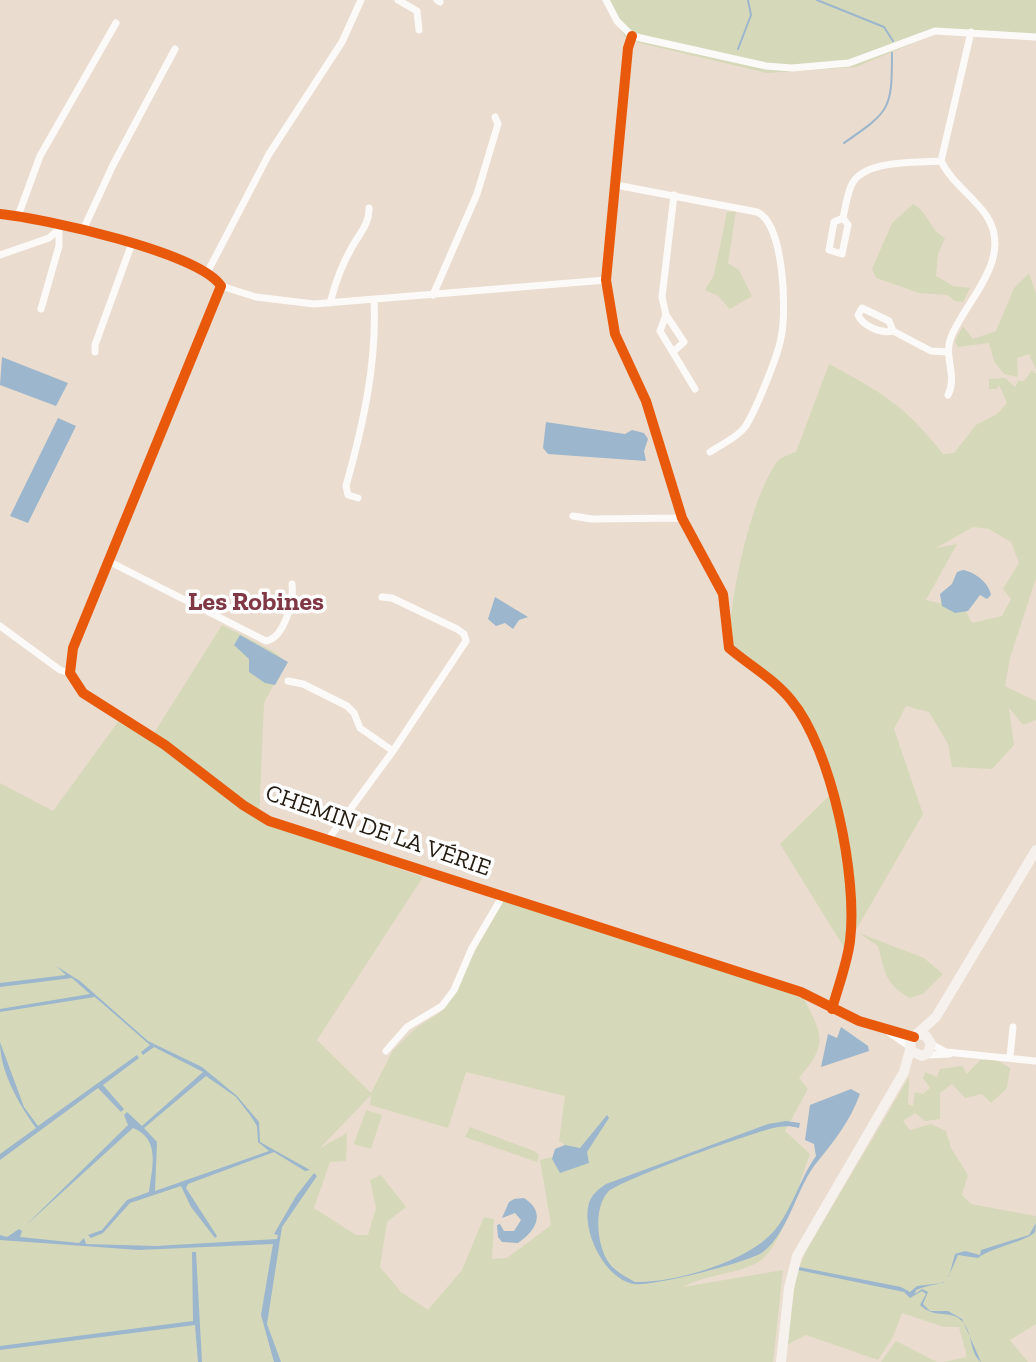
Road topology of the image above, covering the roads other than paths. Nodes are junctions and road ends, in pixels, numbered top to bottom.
1 (361, 0) edge
2 (398, 0) edge
3 (606, 0) edge
4 (116, 23) dead end
5 (419, 30) dead end
6 (971, 32) junction
7 (632, 36) junction
8 (1036, 37) edge
9 (175, 49) dead end
10 (495, 117) dead end
11 (941, 161) junction
12 (616, 185) junction
13 (674, 195) junction
14 (369, 208) dead end
15 (0, 214) edge
16 (18, 216) junction
17 (843, 218) junction
18 (60, 227) junction
19 (83, 230) junction
20 (132, 243) junction
21 (0, 255) edge
22 (207, 273) junction
23 (606, 280) junction
24 (221, 286) junction
25 (433, 295) junction
26 (374, 300) junction
27 (330, 303) junction
28 (41, 309) dead end
29 (666, 315) junction
30 (892, 331) junction
31 (95, 352) dead end
32 (673, 352) junction
33 (947, 352) junction
34 (695, 389) dead end
35 (948, 395) dead end
36 (710, 452) dead end
37 (358, 498) dead end
38 (573, 516) dead end
39 (682, 518) junction
40 (110, 562) junction
41 (292, 584) dead end
42 (382, 597) dead end
43 (0, 626) edge
44 (70, 673) junction
45 (288, 681) dead end
46 (393, 751) junction
47 (327, 841) junction
48 (1036, 850) edge
49 (502, 897) junction
50 (832, 1009) junction
51 (936, 1017) junction
52 (1013, 1027) dead end
53 (913, 1042) junction
54 (931, 1043) junction
55 (386, 1051) dead end
56 (958, 1053) junction
57 (923, 1056) junction
58 (1010, 1057) junction
59 (1036, 1061) edge
60 (904, 1072) junction
61 (781, 1362) edge

1 - 22 street
2 - 5 street
3 - 7 street
4 - 16 street
6 - 7 street
6 - 8 street
6 - 11 street
7 - 12 street
9 - 19 street
10 - 25 street
11 - 17 street
11 - 33 street
12 - 13 street
12 - 23 street
13 - 29 street
13 - 36 street
14 - 27 street
15 - 16 street
16 - 18 street
17 - 17 street
18 - 19 street
18 - 21 street
18 - 28 street
19 - 20 street
20 - 22 street
20 - 31 street
22 - 24 street
23 - 25 street
23 - 39 street
24 - 27 street
24 - 40 street
25 - 26 street
26 - 27 street
26 - 37 street
29 - 32 street
29 - 32 street
30 - 30 street
30 - 33 street
32 - 34 street
33 - 35 street
38 - 39 street
39 - 50 street
40 - 41 street
40 - 44 street
42 - 46 street
43 - 44 street, CHEMIN DE LA VÉRIE
44 - 47 street, CHEMIN DE LA VÉRIE
45 - 46 street
46 - 47 street
47 - 49 street, CHEMIN DE LA VÉRIE
48 - 51 main road
49 - 50 street, CHEMIN DE LA VÉRIE
49 - 55 street
50 - 53 street, CHEMIN DE LA VÉRIE
51 - 53 main road
51 - 54 main road
52 - 58 street
53 - 54 main road
53 - 57 main road
53 - 60 main road
54 - 56 street
54 - 57 main road
56 - 57 street
56 - 58 street
57 - 60 main road
58 - 59 street
60 - 61 main road

